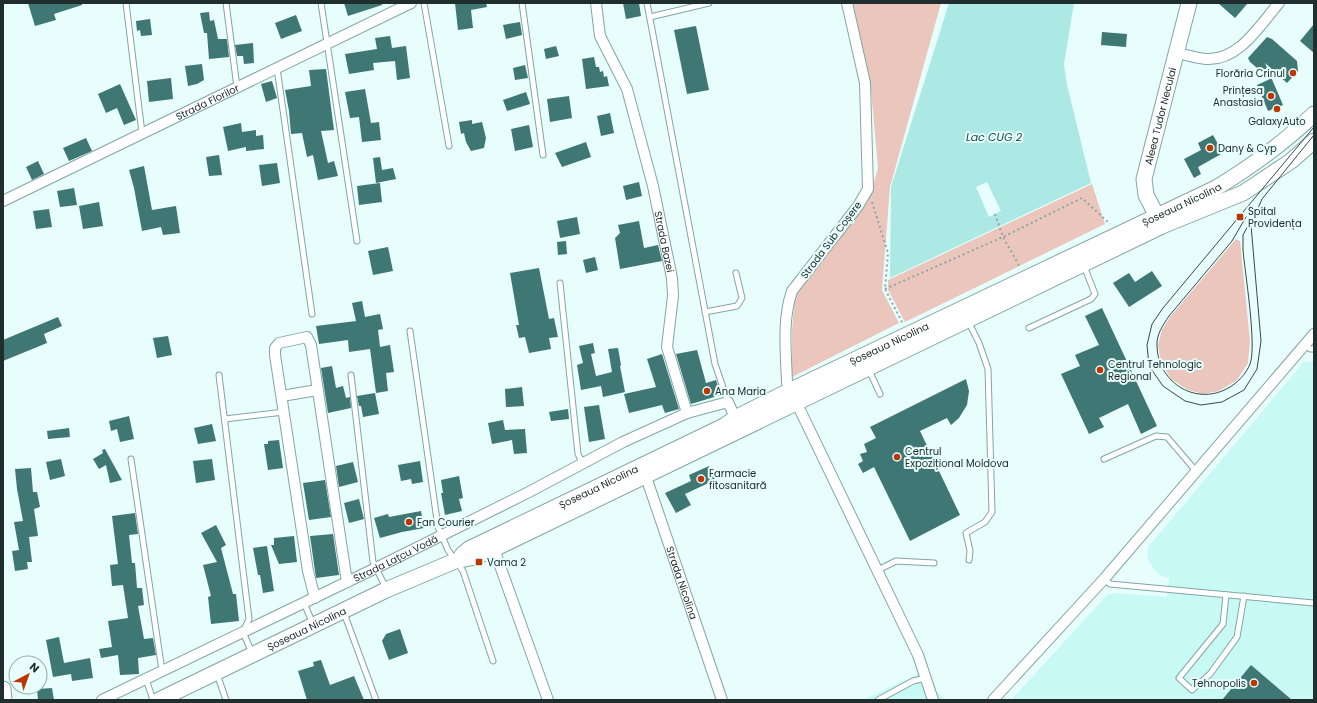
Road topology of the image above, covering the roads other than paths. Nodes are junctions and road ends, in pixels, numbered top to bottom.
1 (126, 3) edge
2 (226, 3) edge
3 (321, 3) edge
4 (411, 3) edge
5 (424, 3) edge
6 (522, 3) edge
7 (596, 3) edge
8 (647, 3) edge
9 (709, 3) edge
10 (847, 3) edge
11 (1189, 3) edge
12 (1279, 3) edge
13 (650, 17) junction
14 (326, 44) junction
15 (1175, 52) junction
16 (277, 68) junction
17 (237, 87) junction
18 (1314, 114) edge
19 (142, 133) junction
20 (1314, 141) edge
21 (449, 146) dead end
22 (543, 155) dead end
23 (3, 201) edge
24 (1160, 222) junction
25 (357, 241) dead end
26 (1080, 259) junction
27 (736, 273) dead end
28 (560, 283) dead end
29 (705, 312) junction
30 (312, 314) dead end
31 (964, 314) junction
32 (1029, 328) dead end
33 (410, 331) dead end
34 (1314, 334) edge
35 (1310, 346) edge
36 (865, 362) junction
37 (219, 375) dead end
38 (351, 375) dead end
39 (317, 390) junction
40 (880, 394) dead end
41 (282, 396) junction
42 (794, 396) junction
43 (728, 402) junction
44 (284, 412) junction
45 (687, 413) junction
46 (224, 419) junction
47 (738, 423) junction
48 (131, 458) dead end
49 (1104, 459) dead end
50 (583, 464) junction
51 (644, 470) junction
52 (1197, 472) junction
53 (441, 534) junction
54 (494, 548) junction
55 (456, 560) junction
56 (970, 560) dead end
57 (934, 563) dead end
58 (376, 568) junction
59 (878, 570) junction
60 (1104, 578) junction
61 (347, 582) junction
62 (386, 590) junction
63 (1226, 595) junction
64 (1244, 596) junction
65 (315, 598) junction
66 (304, 603) junction
67 (1314, 603) edge
68 (343, 610) junction
69 (313, 624) junction
70 (243, 632) junction
71 (253, 654) junction
72 (493, 661) dead end
73 (162, 671) junction
74 (216, 672) junction
75 (926, 678) junction
76 (146, 679) junction
77 (3, 689) edge
78 (4, 700) edge
79 (102, 700) edge
80 (154, 700) edge
81 (159, 700) edge
82 (226, 700) edge
83 (376, 700) edge
84 (548, 700) edge
85 (722, 700) edge
86 (878, 700) edge
87 (933, 700) edge
88 (993, 700) edge

1 - 19 lane
2 - 17 lane
3 - 14 lane
4 - 14 street, Strada Florilor
5 - 21 lane
6 - 22 lane
7 - 45 street, Strada Bazei
8 - 13 lane
9 - 13 lane
10 - 42 street, Strada Sub Coșere
11 - 15 main road, Aleea Tudor Neculai
12 - 15 street
13 - 29 lane
14 - 16 street, Strada Florilor
14 - 25 lane
15 - 24 main road, Aleea Tudor Neculai
16 - 17 street, Strada Florilor
16 - 30 lane
17 - 19 street, Strada Florilor
18 - 24 main road, Șoseaua Nicolina
19 - 23 street, Strada Florilor
20 - 24 main road, Șoseaua Nicolina
24 - 26 main road, Șoseaua Nicolina
26 - 31 main road, Șoseaua Nicolina
26 - 32 lane
27 - 29 lane
28 - 50 lane
29 - 43 lane
31 - 36 main road, Șoseaua Nicolina
31 - 56 lane
33 - 53 lane
34 - 35 street
35 - 52 street
36 - 40 lane
36 - 42 main road, Șoseaua Nicolina
37 - 46 lane
38 - 58 lane
39 - 41 street
39 - 41 street
39 - 61 street
41 - 44 street
42 - 47 main road, Șoseaua Nicolina
42 - 59 street, Strada Sub Coșere
43 - 45 street
43 - 47 street
44 - 46 lane
44 - 65 street
45 - 50 street, Strada Lațcu Vodă
46 - 70 lane
47 - 51 main road, Șoseaua Nicolina
48 - 73 lane
49 - 52 lane
50 - 53 street, Strada Lațcu Vodă
51 - 54 main road, Șoseaua Nicolina
51 - 55 main road, Șoseaua Nicolina
51 - 85 street, Strada Nicolina
52 - 60 street
53 - 55 lane
53 - 58 street, Strada Lațcu Vodă
54 - 55 main road, Șoseaua Nicolina
54 - 84 street
55 - 62 main road, Șoseaua Nicolina
55 - 72 lane
57 - 59 lane
58 - 61 street, Strada Lațcu Vodă
58 - 62 lane
59 - 75 street, Strada Sub Coșere
60 - 63 lane
60 - 88 street
61 - 65 street, Strada Lațcu Vodă
62 - 68 main road, Șoseaua Nicolina
63 - 64 lane
63 - 64 lane
64 - 67 lane
65 - 66 street, Strada Lațcu Vodă
66 - 69 lane
66 - 70 street, Strada Lațcu Vodă
68 - 69 main road, Șoseaua Nicolina
68 - 83 lane
69 - 71 main road, Șoseaua Nicolina
70 - 71 lane
70 - 73 street, Strada Lațcu Vodă
71 - 74 main road, Șoseaua Nicolina
73 - 76 street, Strada Lațcu Vodă
74 - 81 main road, Șoseaua Nicolina
74 - 82 lane
75 - 86 lane
75 - 87 street, Strada Sub Coșere
76 - 79 street, Strada Lațcu Vodă
76 - 80 lane
77 - 78 main road

